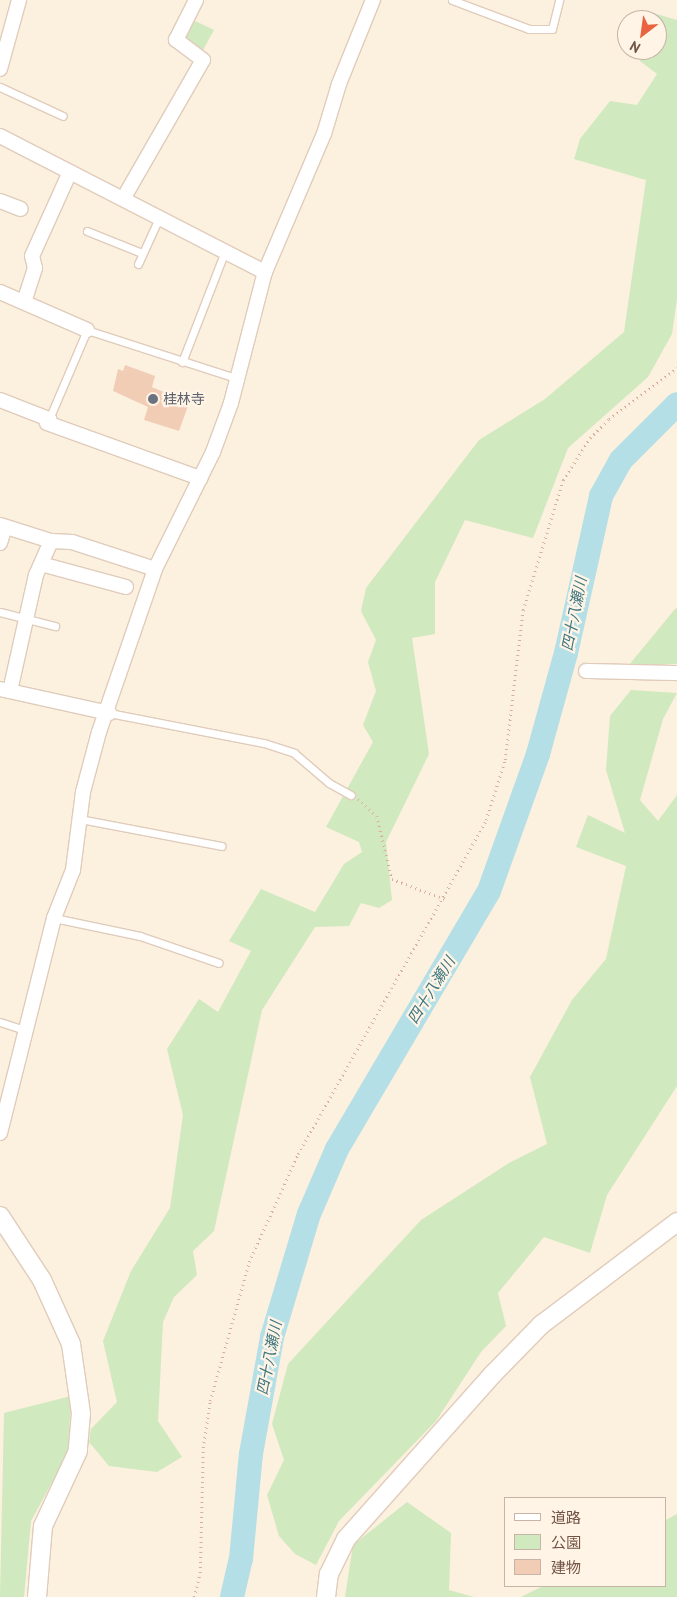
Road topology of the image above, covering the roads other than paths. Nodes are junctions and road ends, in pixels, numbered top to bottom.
1 (18, 0) edge
2 (196, 0) edge
3 (373, 0) edge
4 (452, 0) edge
5 (559, 0) edge
6 (211, 48) dead end
7 (203, 60) junction
8 (0, 68) edge
9 (0, 87) edge
10 (63, 116) dead end
11 (0, 136) edge
12 (70, 172) junction
13 (123, 199) junction
14 (3, 206) edge
15 (21, 210) dead end
16 (159, 218) junction
17 (87, 231) dead end
18 (225, 251) junction
19 (142, 253) junction
20 (138, 264) dead end
21 (265, 272) junction
22 (0, 292) edge
23 (24, 302) junction
24 (87, 330) junction
25 (182, 362) junction
26 (236, 378) junction
27 (0, 400) edge
28 (49, 418) junction
29 (200, 478) junction
30 (3, 526) edge
31 (0, 542) edge
32 (51, 542) junction
33 (41, 564) junction
34 (155, 569) junction
35 (126, 587) dead end
36 (0, 612) edge
37 (25, 618) junction
38 (55, 626) dead end
39 (586, 671) dead end
40 (677, 674) edge
41 (5, 690) edge
42 (108, 713) junction
43 (351, 795) road end
44 (80, 819) junction
45 (221, 846) dead end
46 (54, 918) junction
47 (219, 964) dead end
48 (0, 1022) edge
49 (28, 1031) junction
50 (0, 1133) edge
51 (0, 1216) edge
52 (677, 1222) edge
53 (37, 1597) edge
54 (326, 1597) edge

1 - 8 street
2 - 7 street
3 - 21 street
4 - 5 lane
6 - 7 street
7 - 13 street
9 - 10 lane
11 - 12 street
12 - 13 street
12 - 23 street
13 - 16 street
14 - 15 street
16 - 18 street
16 - 19 lane
17 - 19 lane
18 - 21 street
18 - 25 lane
19 - 20 lane
21 - 26 street
22 - 23 street
23 - 24 street
24 - 25 lane
24 - 28 lane
25 - 26 lane
26 - 29 street
27 - 28 street
28 - 29 street
29 - 34 street
30 - 31 street
30 - 32 street
32 - 33 street
32 - 34 street
33 - 35 street
33 - 37 street
34 - 42 street
36 - 37 lane
37 - 38 lane
37 - 41 street
39 - 40 street
41 - 42 street
42 - 43 lane
42 - 44 street
44 - 45 lane
44 - 46 street
46 - 47 lane
46 - 49 street
48 - 49 lane
49 - 50 street
51 - 53 street
52 - 54 street

